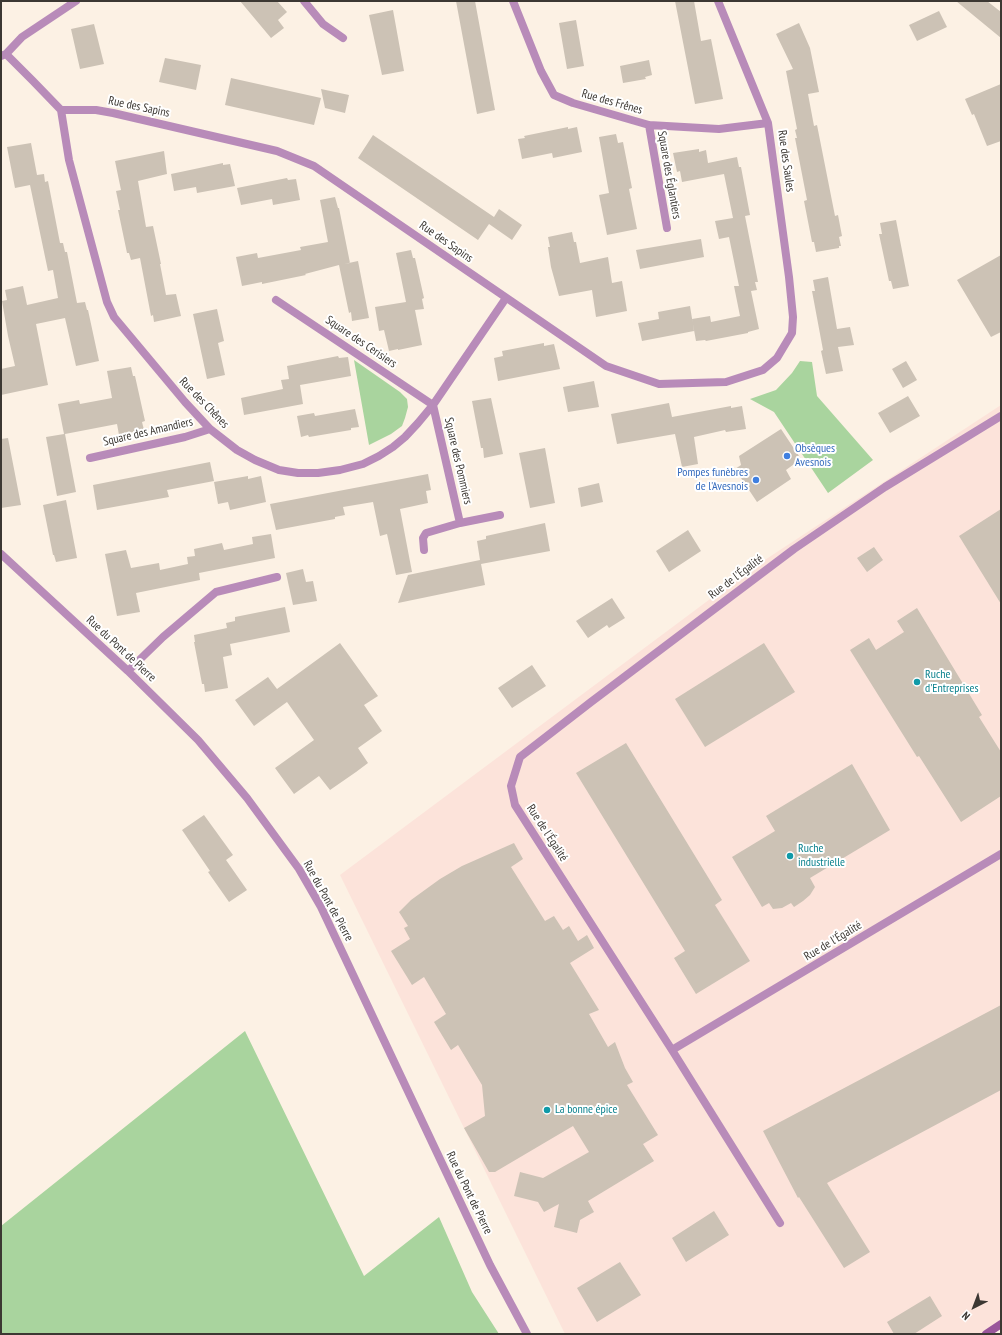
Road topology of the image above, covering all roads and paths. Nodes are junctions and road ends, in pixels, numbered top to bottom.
1 (76, 1) edge
2 (304, 1) edge
3 (513, 1) edge
4 (718, 1) edge
5 (343, 38) dead end
6 (3, 55) edge
7 (61, 110) junction
8 (768, 123) junction
9 (648, 125) junction
10 (667, 228) dead end
11 (506, 298) junction
12 (276, 300) dead end
13 (792, 333) joint
14 (433, 405) junction
15 (1001, 416) edge
16 (210, 429) junction
17 (90, 458) dead end
18 (500, 515) dead end
19 (460, 523) junction
20 (424, 550) dead end
21 (1, 554) edge
22 (277, 577) dead end
23 (128, 671) junction
24 (1001, 854) edge
25 (672, 1050) junction
26 (780, 1223) dead end
27 (1001, 1324) edge
28 (527, 1334) edge
29 (986, 1334) edge

1 - 6 street
2 - 5 street
3 - 9 street, Rue des Frênes
4 - 8 street, Rue des Saules
6 - 7 street
7 - 11 street, Rue des Sapins
7 - 16 street, Rue des Chênes
8 - 9 street, Rue des Frênes
8 - 13 street, Rue des Saules
9 - 10 street, Square des Églantiers
11 - 13 street, Rue des Sapins
11 - 14 street, Rue des Chênes
12 - 14 street, Square des Cerisiers
14 - 16 street, Rue des Chênes
14 - 19 street, Square des Pommiers
15 - 25 street, Rue de l'Égalité
16 - 17 street, Square des Amandiers
18 - 19 street, Square des Pommiers
19 - 20 street, Square des Pommiers
21 - 23 street, Rue du Pont de Pierre
22 - 23 street
23 - 28 street, Rue du Pont de Pierre
24 - 25 street, Rue de l'Égalité
25 - 26 street
27 - 29 street

